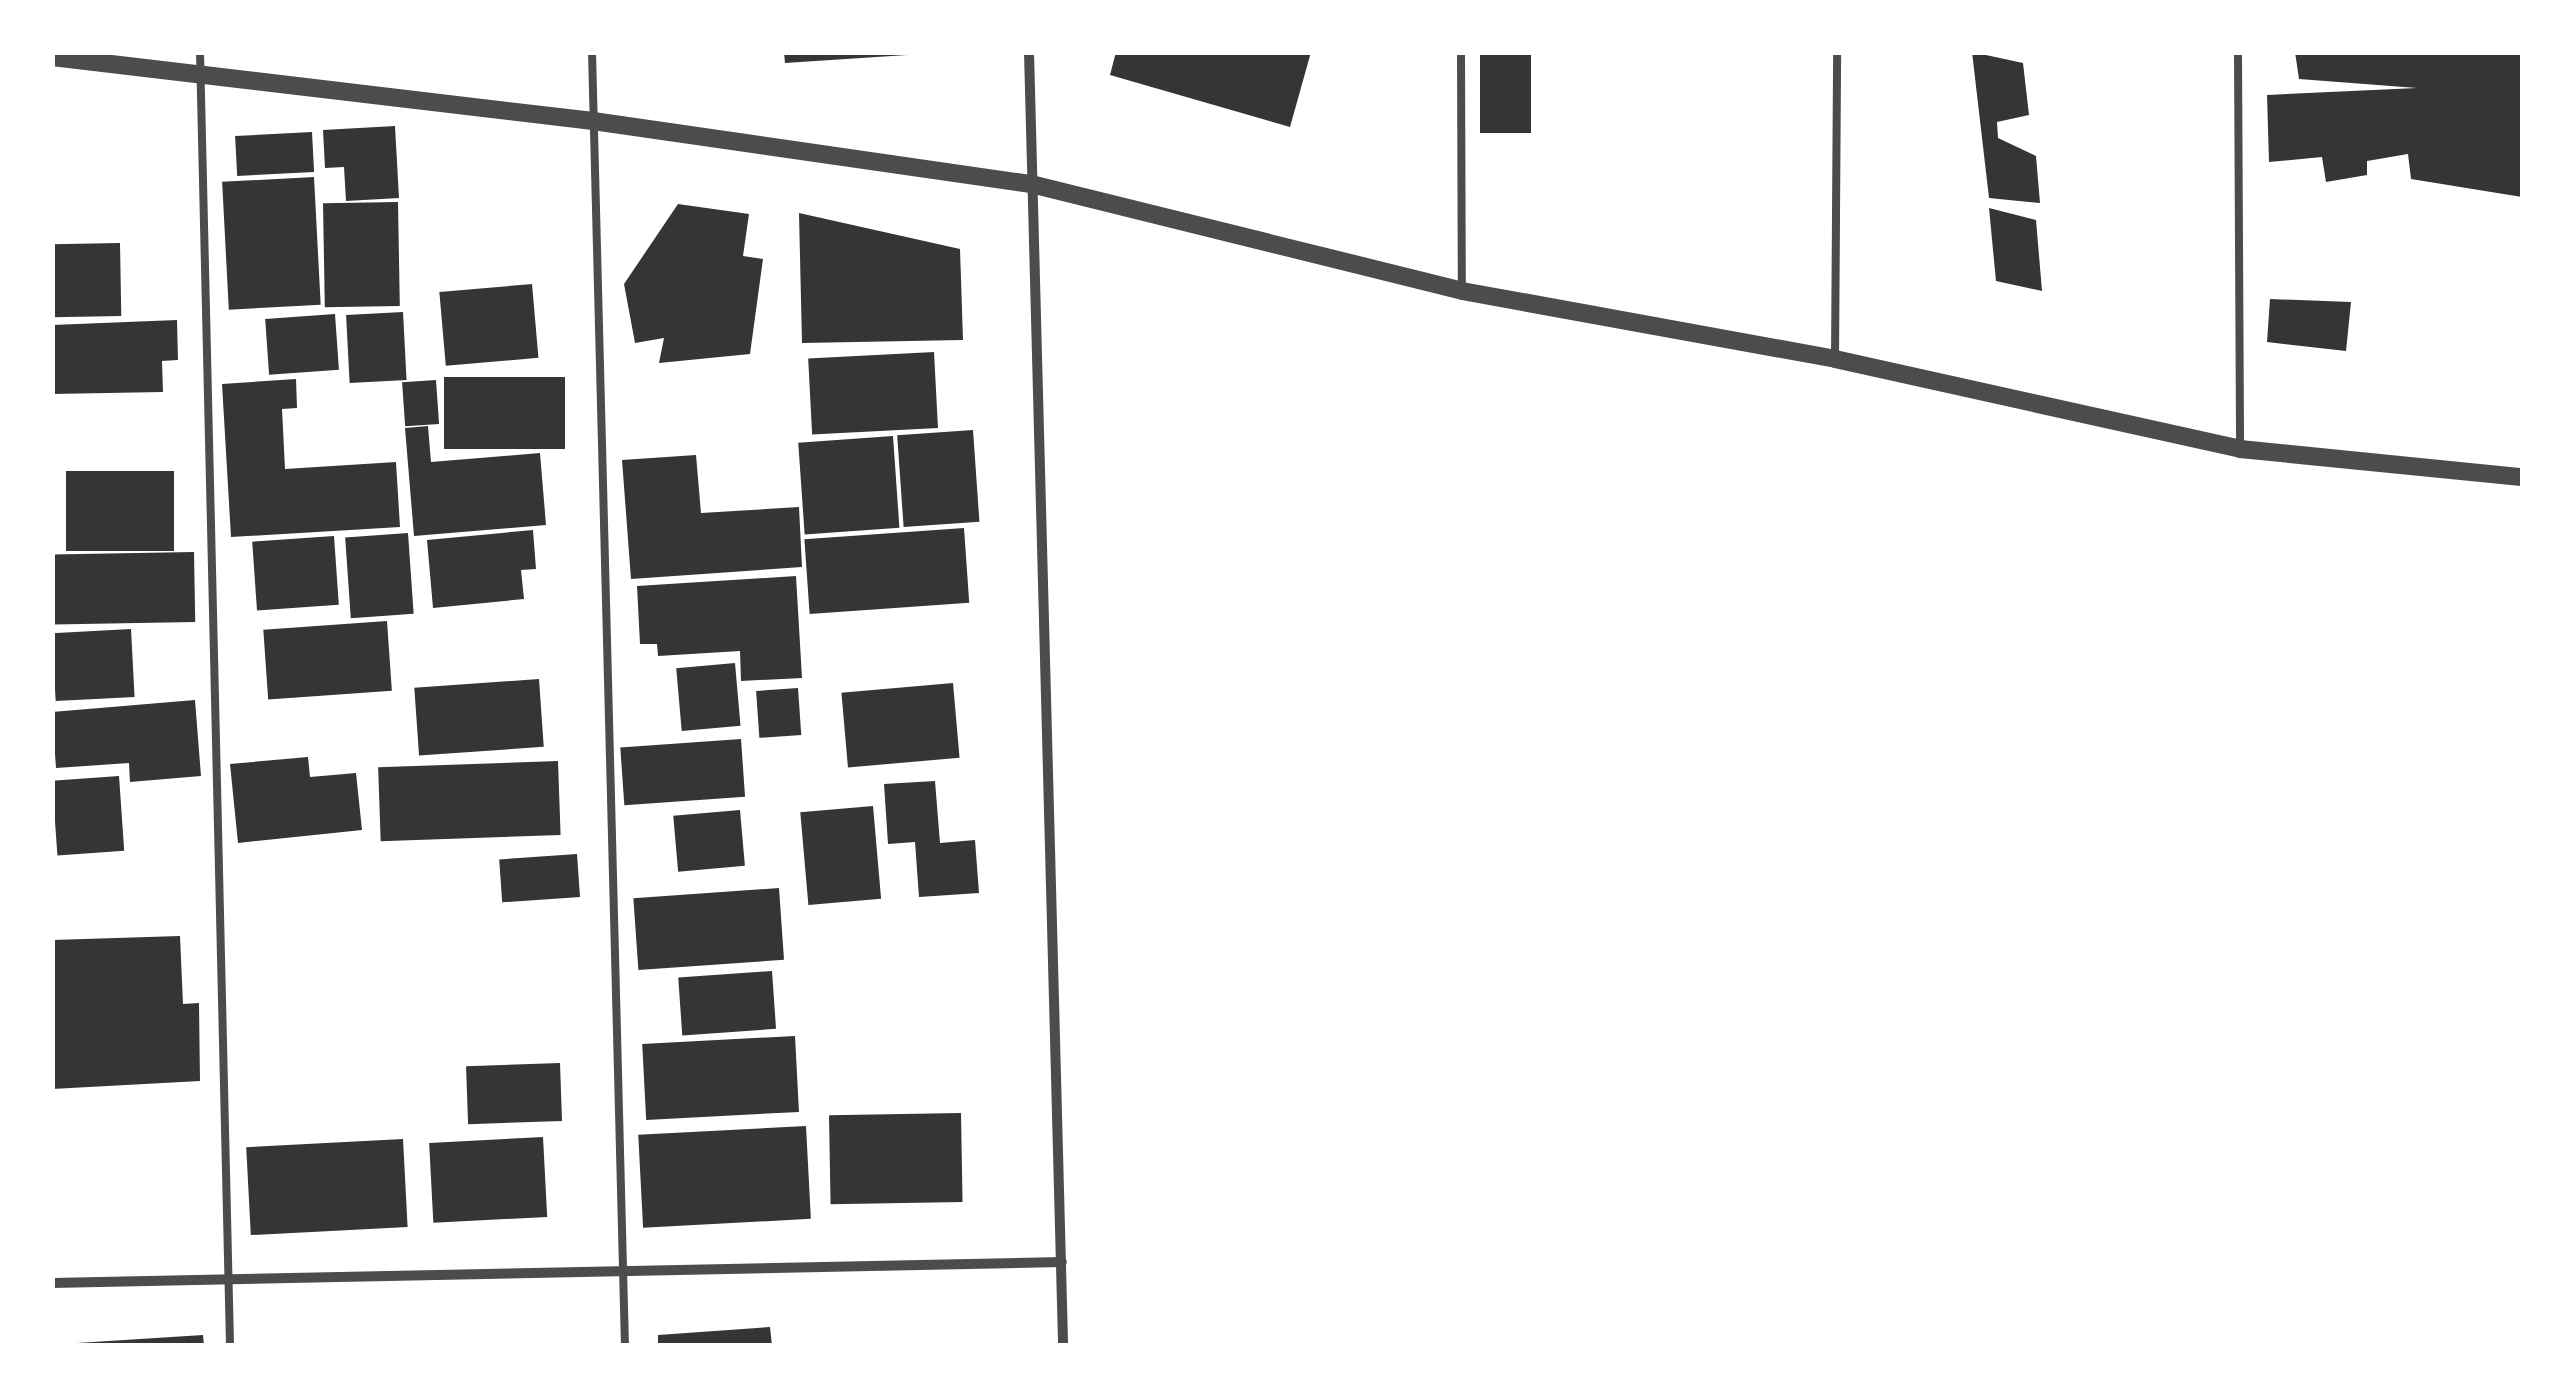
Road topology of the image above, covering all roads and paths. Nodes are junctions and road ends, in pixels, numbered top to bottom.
1 (200, 52) edge
2 (592, 52) edge
3 (1029, 52) edge
4 (1461, 52) edge
5 (1837, 52) edge
6 (2238, 52) edge
7 (52, 56) edge
8 (200, 73) junction
9 (593, 121) junction
10 (1031, 184) junction
11 (1462, 292) junction
12 (1835, 359) junction
13 (2240, 449) junction
14 (2522, 477) edge
15 (1062, 1262) junction
16 (623, 1270) junction
17 (228, 1279) junction
18 (52, 1283) edge
19 (230, 1346) edge
20 (625, 1346) edge
21 (1064, 1346) edge

1 - 8 lane
2 - 9 lane
3 - 10 street
4 - 11 lane
5 - 12 lane
6 - 13 lane
7 - 8 street
8 - 9 street
8 - 17 lane
9 - 10 street
9 - 16 lane
10 - 11 street
10 - 15 street
11 - 12 street
12 - 13 street
13 - 14 street
15 - 16 street
15 - 21 street
16 - 17 street
16 - 20 lane
17 - 18 street
17 - 19 lane

